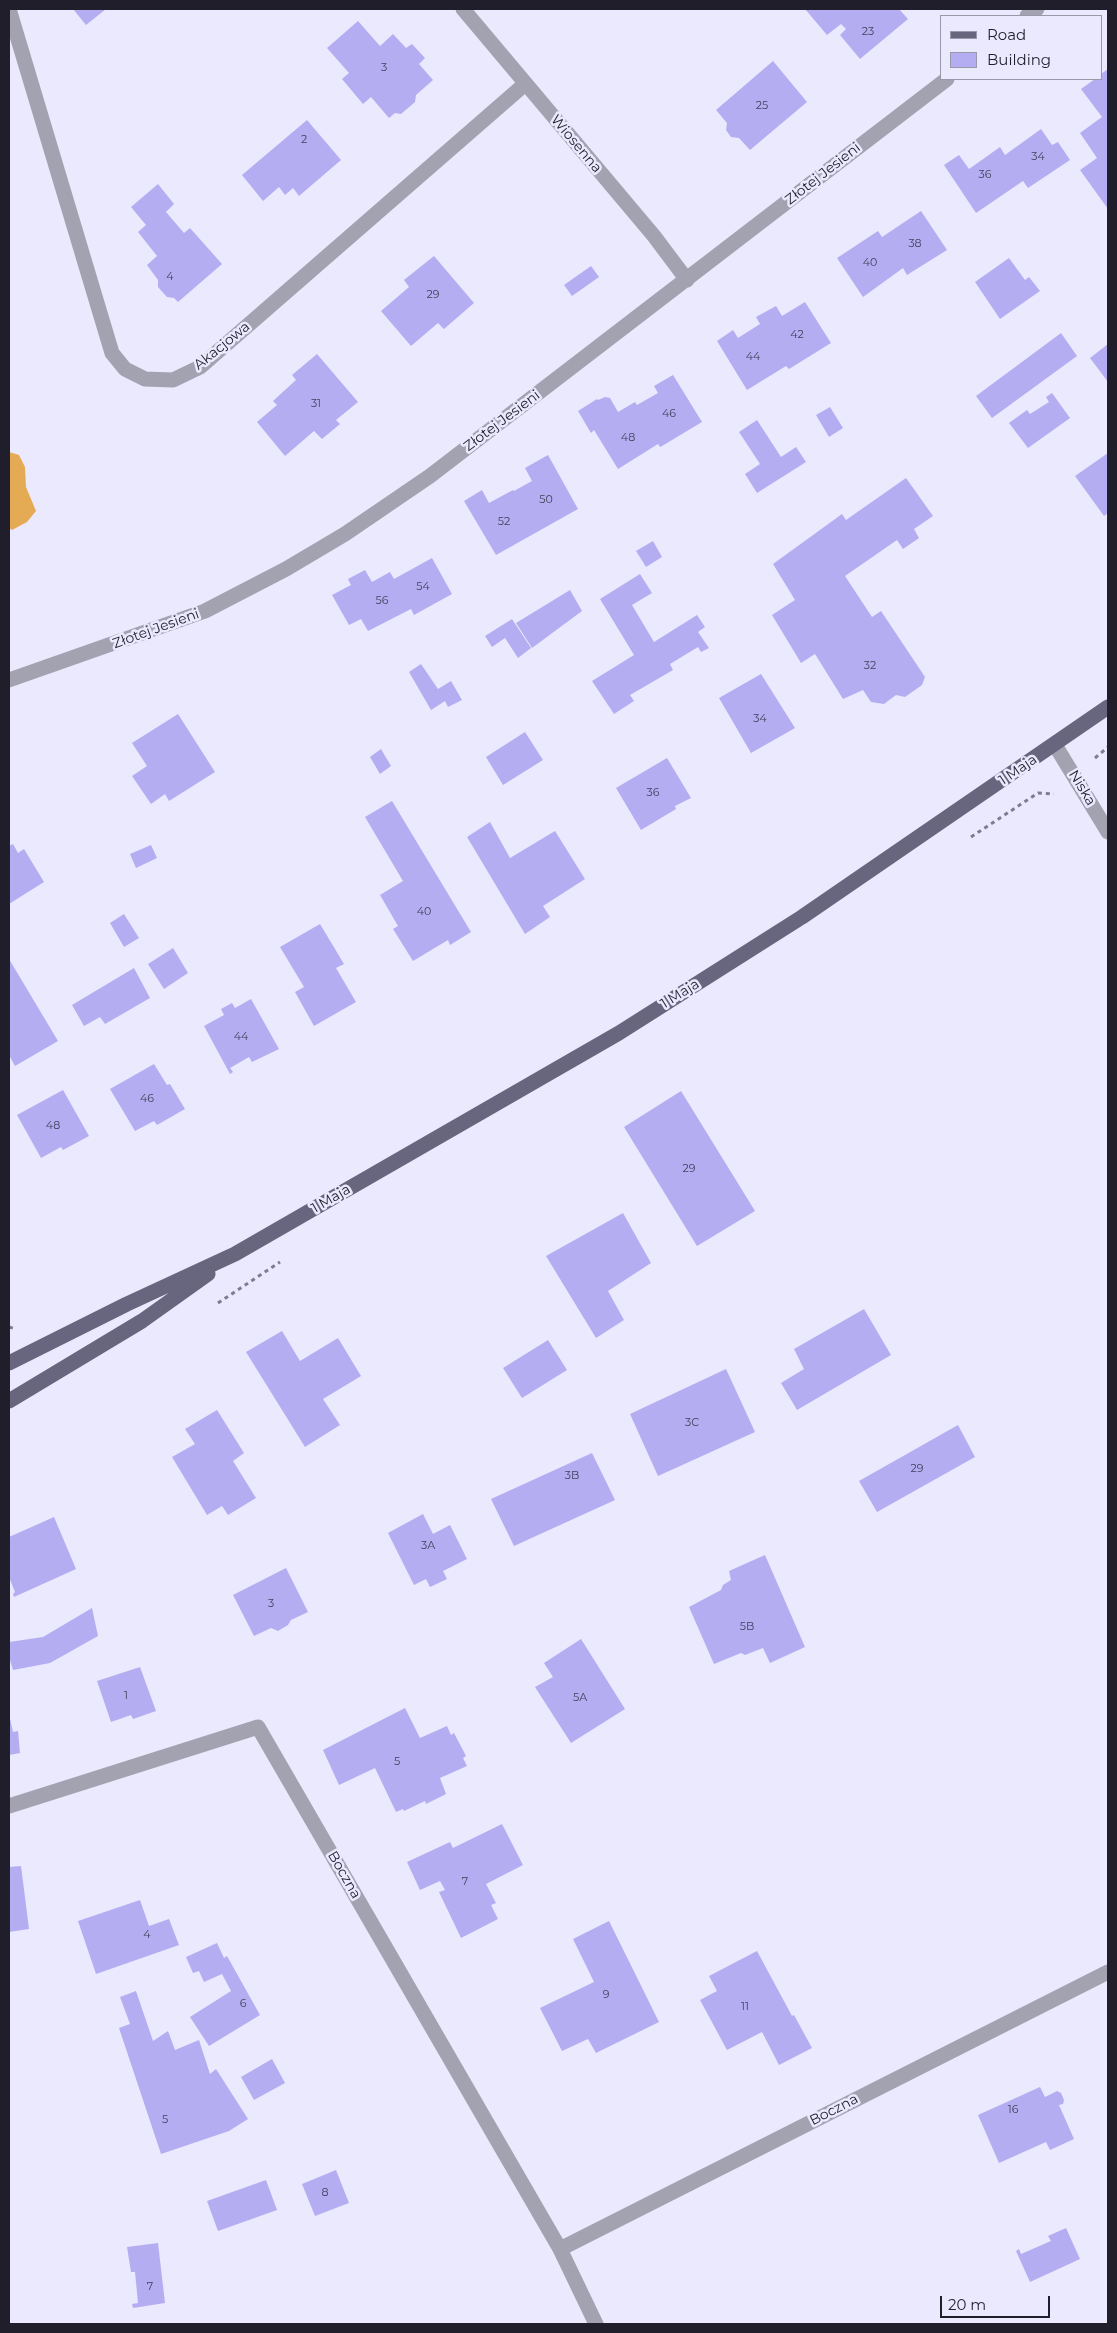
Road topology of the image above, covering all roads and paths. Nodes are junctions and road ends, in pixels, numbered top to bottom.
1 (9, 9) edge
2 (463, 9) edge
3 (946, 80) edge
4 (525, 84) junction
5 (687, 280) junction
6 (9, 680) edge
7 (1108, 707) edge
8 (1055, 745) junction
9 (1108, 832) edge
10 (235, 1254) junction
11 (9, 1327) edge
12 (21, 1330) dead end
13 (9, 1363) edge
14 (9, 1401) edge
15 (9, 1806) edge
16 (1108, 1972) edge
17 (560, 2248) junction
18 (596, 2324) edge

1 - 4 street, Akacjowa
2 - 4 street, Wiosenna
3 - 5 street, Złotej Jesieni
4 - 5 street, Wiosenna
5 - 6 street, Złotej Jesieni
7 - 8 main road, 1 Maja
8 - 9 street, Niska
8 - 10 main road, 1 Maja
10 - 13 main road, 1 Maja
10 - 14 main road, 1 Maja
11 - 12 path
15 - 17 street, Boczna
16 - 17 street, Boczna
17 - 18 street, Boczna

